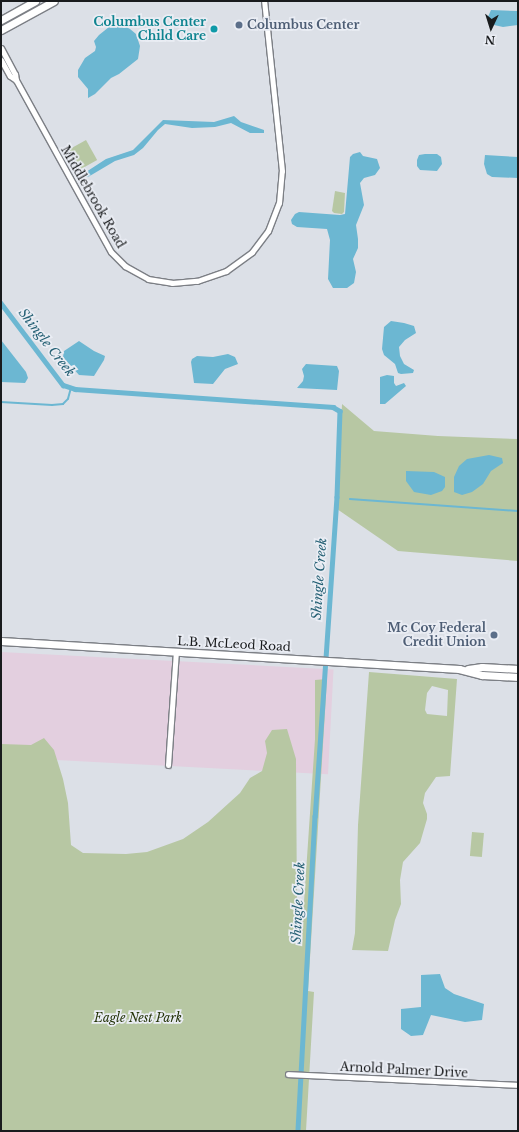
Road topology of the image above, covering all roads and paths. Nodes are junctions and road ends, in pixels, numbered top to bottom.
1 (35, 1) edge
2 (54, 1) edge
3 (264, 1) edge
4 (1, 20) edge
5 (1, 30) edge
6 (1, 48) edge
7 (1, 60) edge
8 (16, 80) junction
9 (1, 641) edge
10 (176, 652) junction
11 (518, 669) edge
12 (466, 670) junction
13 (518, 677) edge
14 (168, 765) dead end
15 (288, 1074) dead end
16 (518, 1085) edge

1 - 4 street
2 - 5 street
3 - 8 street, Middlebrook Road
6 - 8 street, Middlebrook Road
7 - 8 street, Middlebrook Road
9 - 10 street, L.B. McLeod Road
10 - 12 street, L.B. McLeod Road
10 - 14 street
11 - 12 street, L.B. McLeod Road
12 - 13 street, L.B. McLeod Road
15 - 16 street, Arnold Palmer Drive

